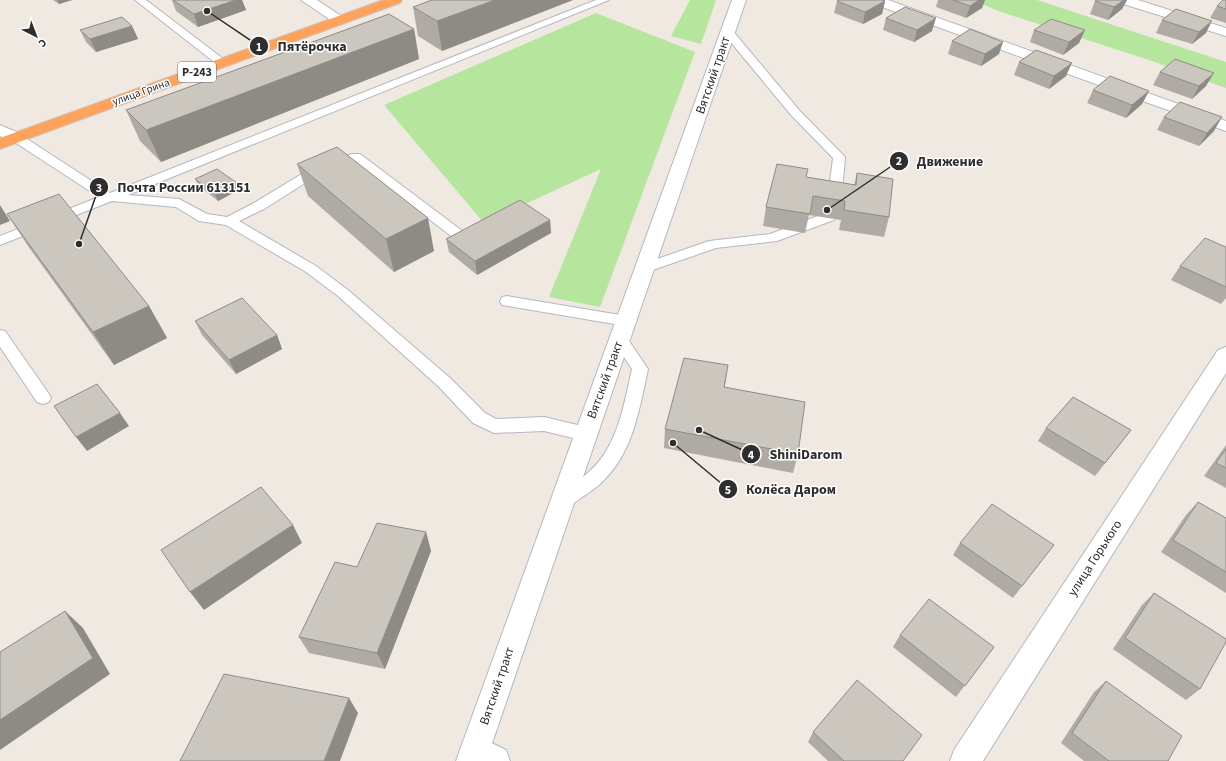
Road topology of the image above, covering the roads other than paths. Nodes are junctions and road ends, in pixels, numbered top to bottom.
1 (140, 0) edge
2 (308, 0) edge
3 (395, 0) edge
4 (604, 0) edge
5 (739, 0) edge
6 (876, 0) edge
7 (1125, 0) edge
8 (340, 20) junction
9 (728, 32) junction
10 (1226, 32) edge
11 (222, 63) junction
12 (1226, 126) edge
13 (0, 130) edge
14 (17, 138) junction
15 (0, 144) edge
16 (108, 196) junction
17 (229, 221) junction
18 (460, 236) edge
19 (0, 241) edge
20 (645, 268) junction
21 (507, 301) dead end
22 (623, 330) junction
23 (0, 335) edge
24 (1226, 355) edge
25 (43, 398) dead end
26 (586, 434) junction
27 (563, 501) junction
28 (480, 757) edge
29 (965, 761) edge

1 - 11 lane
2 - 8 street
3 - 8 highway, улица Грина / Р-243
4 - 16 lane
5 - 9 street, Вятский тракт
6 - 12 street
7 - 10 street
8 - 11 highway, улица Грина / Р-243
9 - 20 street, Вятский тракт
9 - 20 lane
11 - 14 highway, улица Грина / Р-243
13 - 14 street
14 - 15 highway, улица Грина / Р-243
14 - 16 lane
16 - 17 lane
16 - 19 lane
17 - 18 lane
17 - 26 lane
20 - 22 street, Вятский тракт
21 - 22 lane
22 - 26 street, Вятский тракт
22 - 27 lane
23 - 25 lane
24 - 29 street, улица Горького
26 - 27 street, Вятский тракт
27 - 28 street, Вятский тракт

